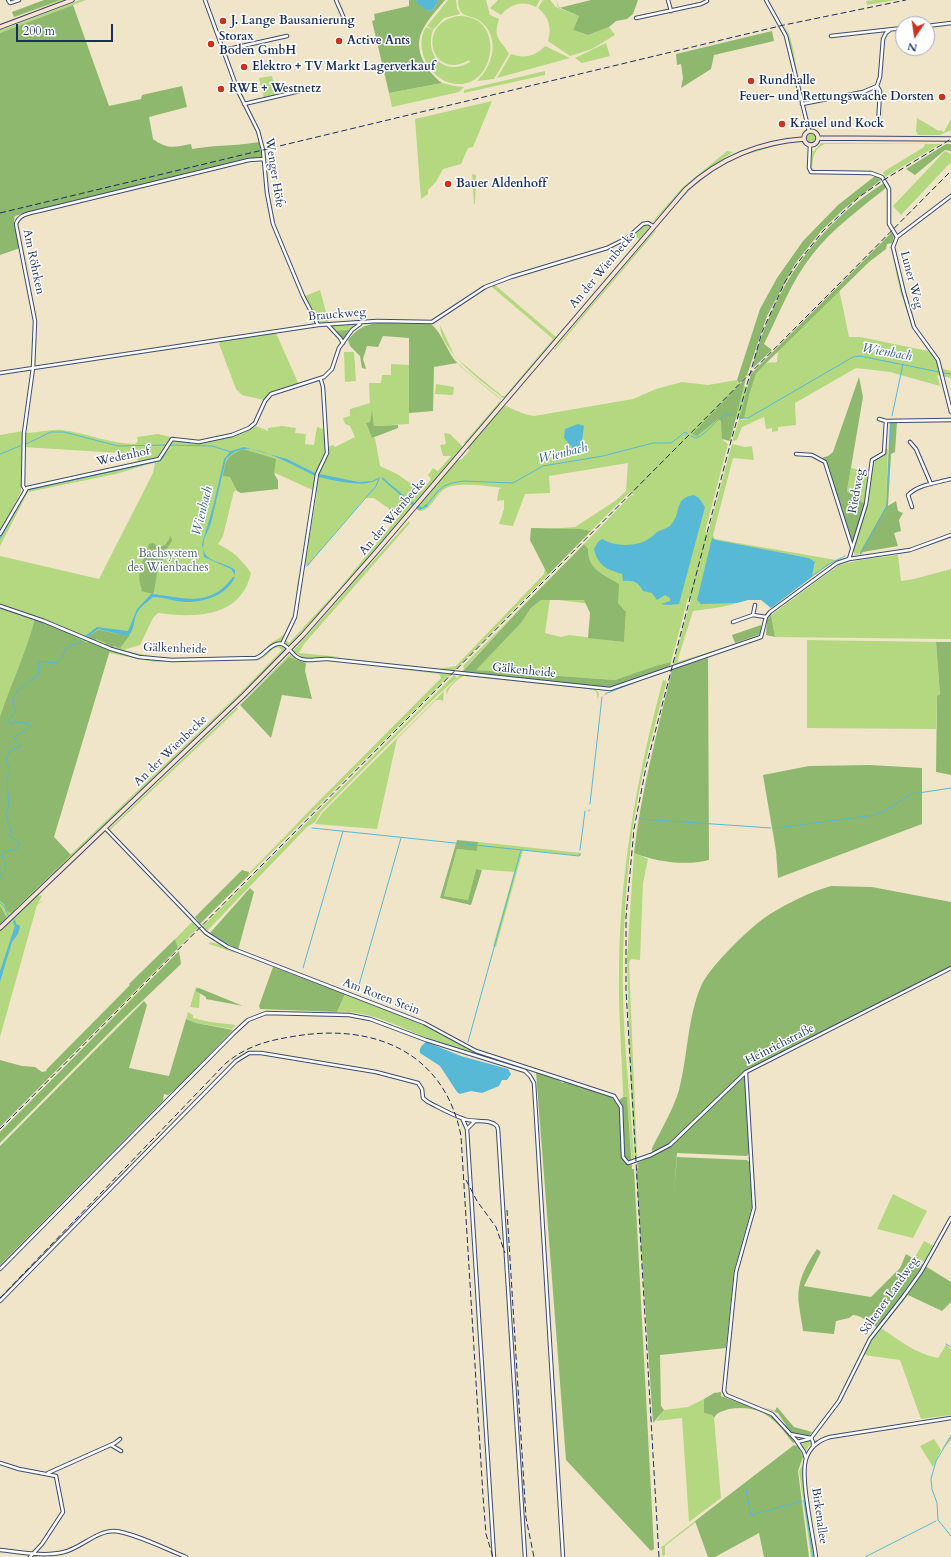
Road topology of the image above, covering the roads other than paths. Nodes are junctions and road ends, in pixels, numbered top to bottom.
1 (8, 0) edge
2 (19, 0) edge
3 (72, 0) edge
4 (205, 0) edge
5 (336, 0) edge
6 (668, 0) edge
7 (766, 0) edge
8 (707, 1) edge
9 (671, 11) junction
10 (636, 18) dead end
11 (346, 23) dead end
12 (951, 23) edge
13 (935, 25) edge
14 (0, 27) edge
15 (895, 29) edge
16 (890, 30) junction
17 (287, 36) dead end
18 (831, 36) dead end
19 (224, 50) junction
20 (877, 86) junction
21 (304, 90) dead end
22 (244, 104) junction
23 (802, 104) junction
24 (878, 126) dead end
25 (809, 131) junction
26 (804, 138) junction
27 (818, 138) junction
28 (951, 139) edge
29 (810, 145) junction
30 (264, 159) junction
31 (951, 196) edge
32 (653, 226) junction
33 (897, 237) junction
34 (361, 323) junction
35 (328, 324) junction
36 (318, 325) junction
37 (343, 343) junction
38 (33, 368) junction
39 (0, 374) edge
40 (321, 380) junction
41 (951, 412) edge
42 (879, 419) dead end
43 (951, 420) edge
44 (886, 421) junction
45 (910, 442) dead end
46 (796, 454) dead end
47 (951, 479) edge
48 (931, 484) junction
49 (25, 489) junction
50 (912, 507) dead end
51 (0, 534) edge
52 (951, 535) edge
53 (852, 547) junction
54 (852, 552) junction
55 (854, 558) junction
56 (849, 559) junction
57 (755, 605) dead end
58 (0, 606) edge
59 (753, 615) junction
60 (766, 617) junction
61 (733, 622) dead end
62 (282, 644) junction
63 (289, 650) junction
64 (105, 828) junction
65 (0, 928) edge
66 (951, 968) edge
67 (746, 1072) junction
68 (463, 1119) junction
69 (474, 1121) junction
70 (466, 1129) junction
71 (634, 1162) joint
72 (951, 1218) edge
73 (0, 1269) edge
74 (0, 1300) edge
75 (951, 1418) edge
76 (790, 1434) junction
77 (811, 1438) junction
78 (120, 1439) dead end
79 (797, 1442) junction
80 (110, 1445) junction
81 (813, 1447) junction
82 (121, 1451) dead end
83 (806, 1459) junction
84 (0, 1463) edge
85 (59, 1469) junction
86 (47, 1474) junction
87 (56, 1476) junction
88 (0, 1550) edge
89 (34, 1552) junction
90 (30, 1557) edge
91 (184, 1557) edge
92 (494, 1557) edge
93 (525, 1557) edge
94 (563, 1557) edge
95 (816, 1557) edge

1 - 2 street
3 - 14 street
4 - 19 street, Wenger Höfe
5 - 11 street
6 - 9 street
7 - 23 street
8 - 9 street
9 - 10 street
12 - 13 street
15 - 16 street
16 - 18 street
16 - 20 street
17 - 19 street
19 - 22 street, Wenger Höfe
20 - 23 street
20 - 24 street
21 - 22 street
22 - 30 street, Wenger Höfe
23 - 25 street
25 - 26 street
25 - 27 street
26 - 29 street
26 - 32 street, An der Wienbecke
27 - 28 street
27 - 29 street
29 - 33 street, Luner Weg
30 - 36 street, Wenger Höfe
30 - 38 street, Am Röhrken
31 - 33 street
32 - 34 street, Brauckweg
32 - 63 street, An der Wienbecke
33 - 41 street, Luner Weg
34 - 35 street, Brauckweg
34 - 37 street
35 - 36 street, Brauckweg
35 - 37 street
36 - 38 street, Brauckweg
37 - 40 street
38 - 39 street, Brauckweg
38 - 49 street, Am Röhrken
40 - 49 street, Wedenhof
40 - 62 street
42 - 44 street
43 - 44 street
44 - 53 street, Riedweg
45 - 48 street
46 - 53 street, Riedweg
47 - 48 street
48 - 50 street
49 - 51 street
52 - 55 street
53 - 54 street, Riedweg
54 - 55 street, Riedweg
54 - 56 street, Riedweg
55 - 56 street
56 - 60 street
57 - 59 street
58 - 62 street, Gälkenheide
59 - 60 street
59 - 61 street
60 - 63 street, Gälkenheide
62 - 63 street, Gälkenheide
63 - 64 street, An der Wienbecke
64 - 65 street, An der Wienbecke
64 - 71 street, Am Roten Stein
66 - 67 street, Heinrichstraße
67 - 71 street, Heinrichstraße
67 - 76 street
68 - 69 street
68 - 70 street
68 - 74 street
69 - 70 street
69 - 93 street
70 - 92 street
72 - 77 street, Söltener Landweg
73 - 94 street
75 - 81 street
76 - 77 street
76 - 79 street
77 - 79 street
77 - 81 street
78 - 80 street
79 - 83 street
80 - 82 street
80 - 85 street
81 - 83 street
83 - 95 street, Birkenallee
84 - 86 street
85 - 86 street
85 - 87 street
86 - 87 street
87 - 89 street
88 - 89 street
89 - 90 street
89 - 91 street

